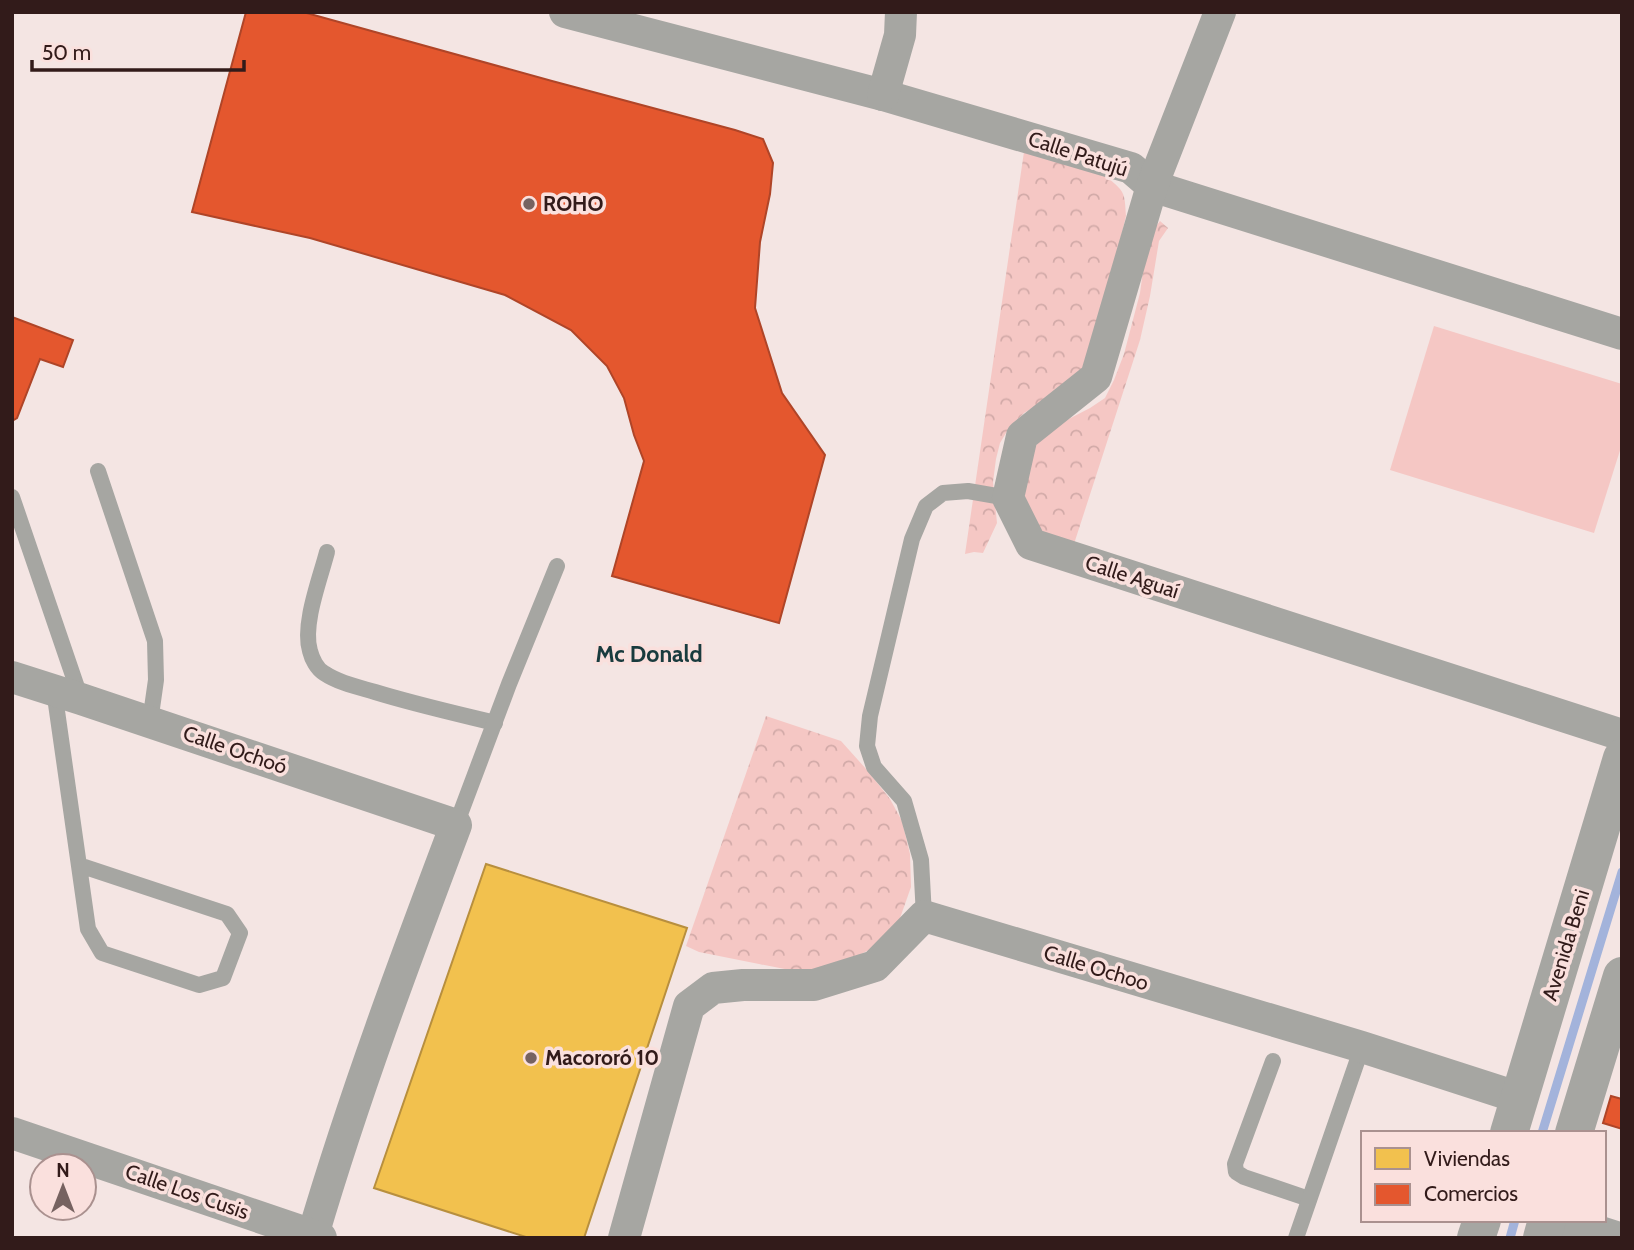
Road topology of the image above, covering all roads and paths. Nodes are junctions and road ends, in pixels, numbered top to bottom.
1 (565, 12) edge
2 (901, 12) edge
3 (1220, 12) edge
4 (883, 95) junction
5 (1152, 186) junction
6 (1622, 334) edge
7 (98, 471) dead end
8 (12, 497) edge
9 (1008, 498) junction
10 (327, 552) dead end
11 (557, 566) dead end
12 (12, 677) edge
13 (68, 694) junction
14 (150, 722) junction
15 (495, 723) junction
16 (1622, 735) edge
17 (1622, 758) edge
18 (456, 825) junction
19 (79, 865) junction
20 (924, 916) junction
21 (1622, 976) edge
22 (1362, 1047) junction
23 (1273, 1061) dead end
24 (1515, 1115) edge
25 (1575, 1131) edge
26 (12, 1133) edge
27 (1309, 1199) junction
28 (1569, 1222) edge
29 (317, 1236) edge
30 (624, 1238) edge
31 (1296, 1238) edge
32 (1619, 1238) edge

1 - 4 street, Calle Patujú
2 - 4 street
3 - 5 street
4 - 5 street, Calle Patujú
5 - 6 street, Calle Patujú
5 - 9 street
7 - 14 lane
8 - 13 lane
9 - 16 street, Calle Aguaí
9 - 20 lane
10 - 15 lane
11 - 15 lane
12 - 13 street, Calle Ochoó
13 - 14 street, Calle Ochoó
13 - 19 lane
14 - 18 street, Calle Ochoó
15 - 18 lane
17 - 24 street, Avenida Beni
18 - 29 street
19 - 19 lane
20 - 22 street, Calle Ochoo
20 - 30 street
21 - 25 street
22 - 24 street, Calle Ochoo
22 - 27 lane
23 - 27 lane
26 - 29 street, Calle Los Cusis
27 - 31 lane
28 - 32 street

